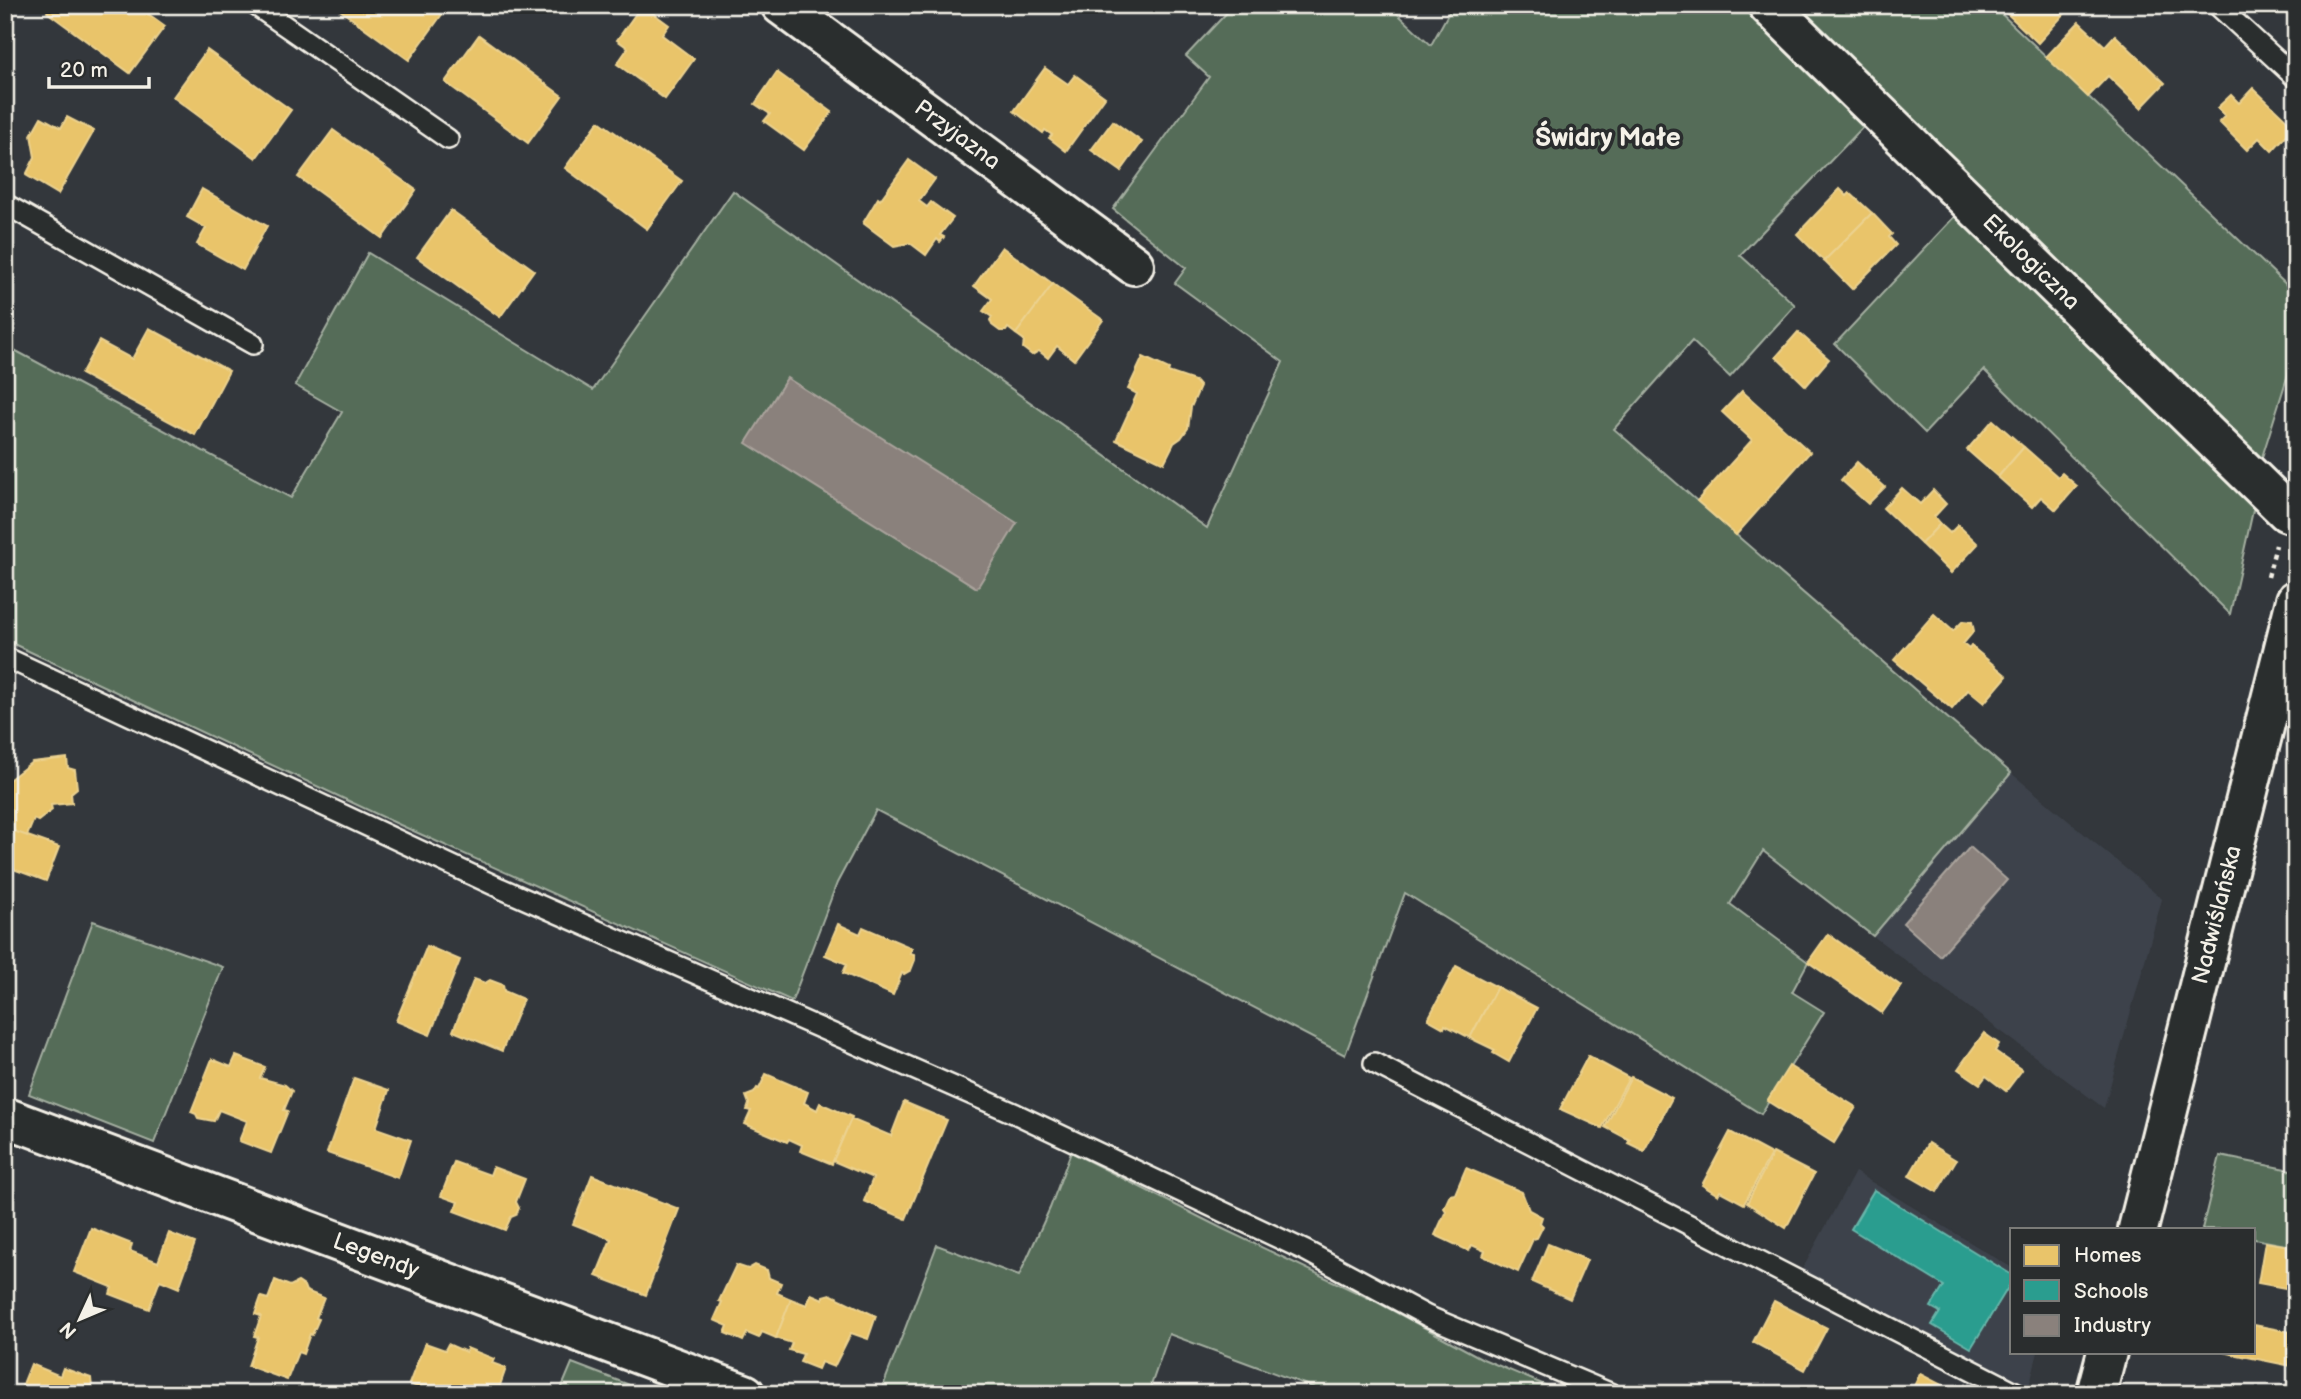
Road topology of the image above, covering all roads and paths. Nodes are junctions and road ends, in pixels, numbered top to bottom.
1 (255, 5) edge
2 (781, 5) edge
3 (1768, 5) edge
4 (2217, 5) edge
5 (2296, 78) edge
6 (448, 139) dead end
7 (5, 204) edge
8 (1134, 265) dead end
9 (253, 344) dead end
10 (2296, 376) edge
11 (2296, 427) edge
12 (2296, 515) edge
13 (2296, 600) edge
14 (5, 657) edge
15 (1374, 1063) dead end
16 (5, 1117) edge
17 (2138, 1228) edge
18 (2106, 1354) edge
19 (745, 1394) edge
20 (1612, 1394) edge
21 (2019, 1394) edge
22 (2096, 1394) edge

1 - 6 lane
2 - 8 street, Przyjazna
3 - 12 street, Ekologiczna
4 - 5 lane
7 - 9 lane
10 - 11 path
13 - 17 street, Nadwiślańska
14 - 20 lane
15 - 21 lane
16 - 19 street, Legendy
18 - 22 street

